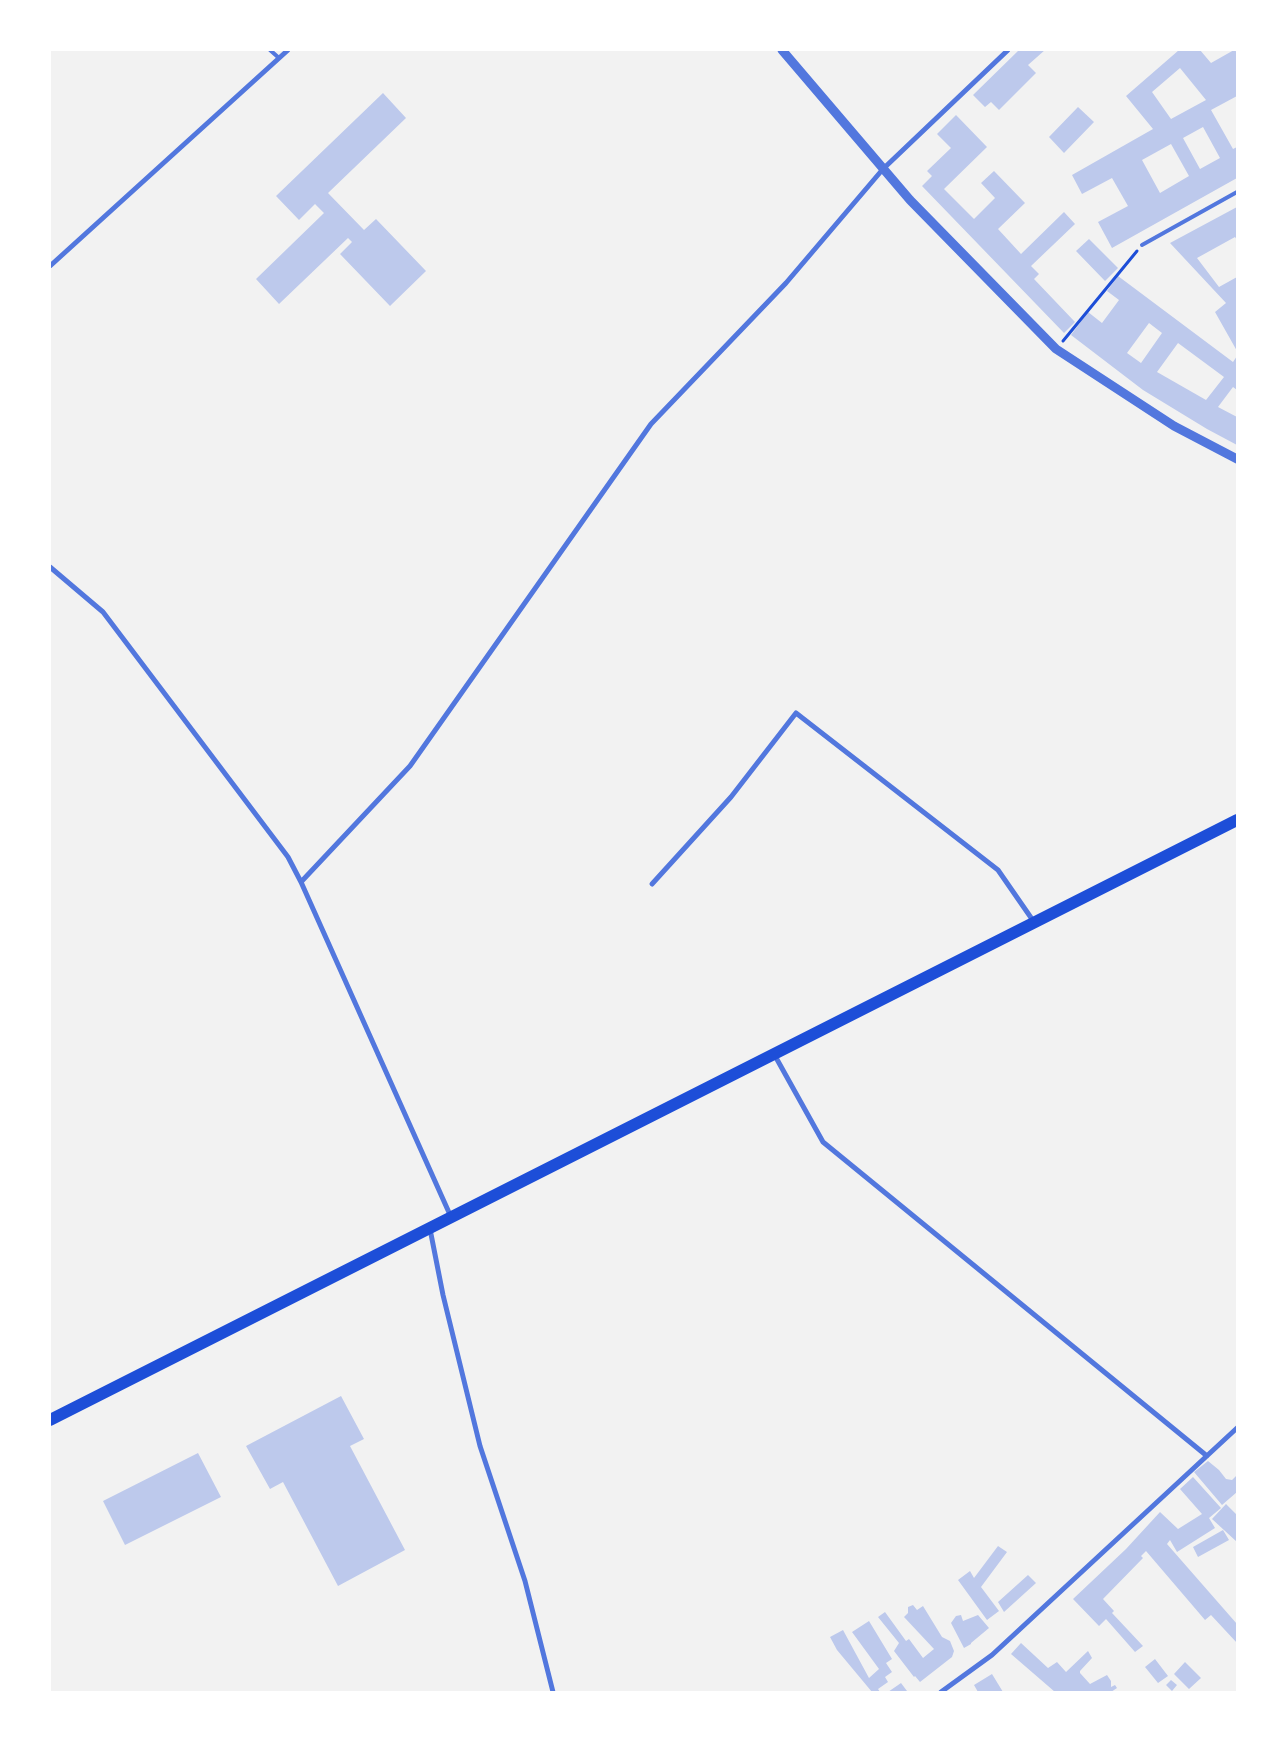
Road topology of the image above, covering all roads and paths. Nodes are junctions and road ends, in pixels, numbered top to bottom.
1 (270, 50) edge
2 (288, 50) edge
3 (782, 50) edge
4 (1008, 50) edge
5 (279, 58) junction
6 (883, 169) junction
7 (1237, 192) edge
8 (1142, 245) joint
9 (50, 266) edge
10 (1056, 349) junction
11 (1237, 459) edge
12 (50, 567) edge
13 (1237, 820) edge
14 (301, 882) junction
15 (652, 884) dead end
16 (1034, 922) junction
17 (774, 1054) junction
18 (451, 1217) junction
19 (430, 1228) junction
20 (50, 1420) edge
21 (1237, 1428) edge
22 (1207, 1456) junction
23 (553, 1692) edge
24 (941, 1692) edge

1 - 5 lane
2 - 5 street
3 - 6 street
4 - 6 street
5 - 9 street
6 - 10 street
6 - 14 street
7 - 8 lane
8 - 10 path
10 - 11 street
12 - 14 street
13 - 16 main road
14 - 18 street
15 - 16 street
16 - 17 main road
17 - 18 main road
17 - 22 street
18 - 19 main road
19 - 20 main road
19 - 23 street
21 - 22 street
22 - 24 street

